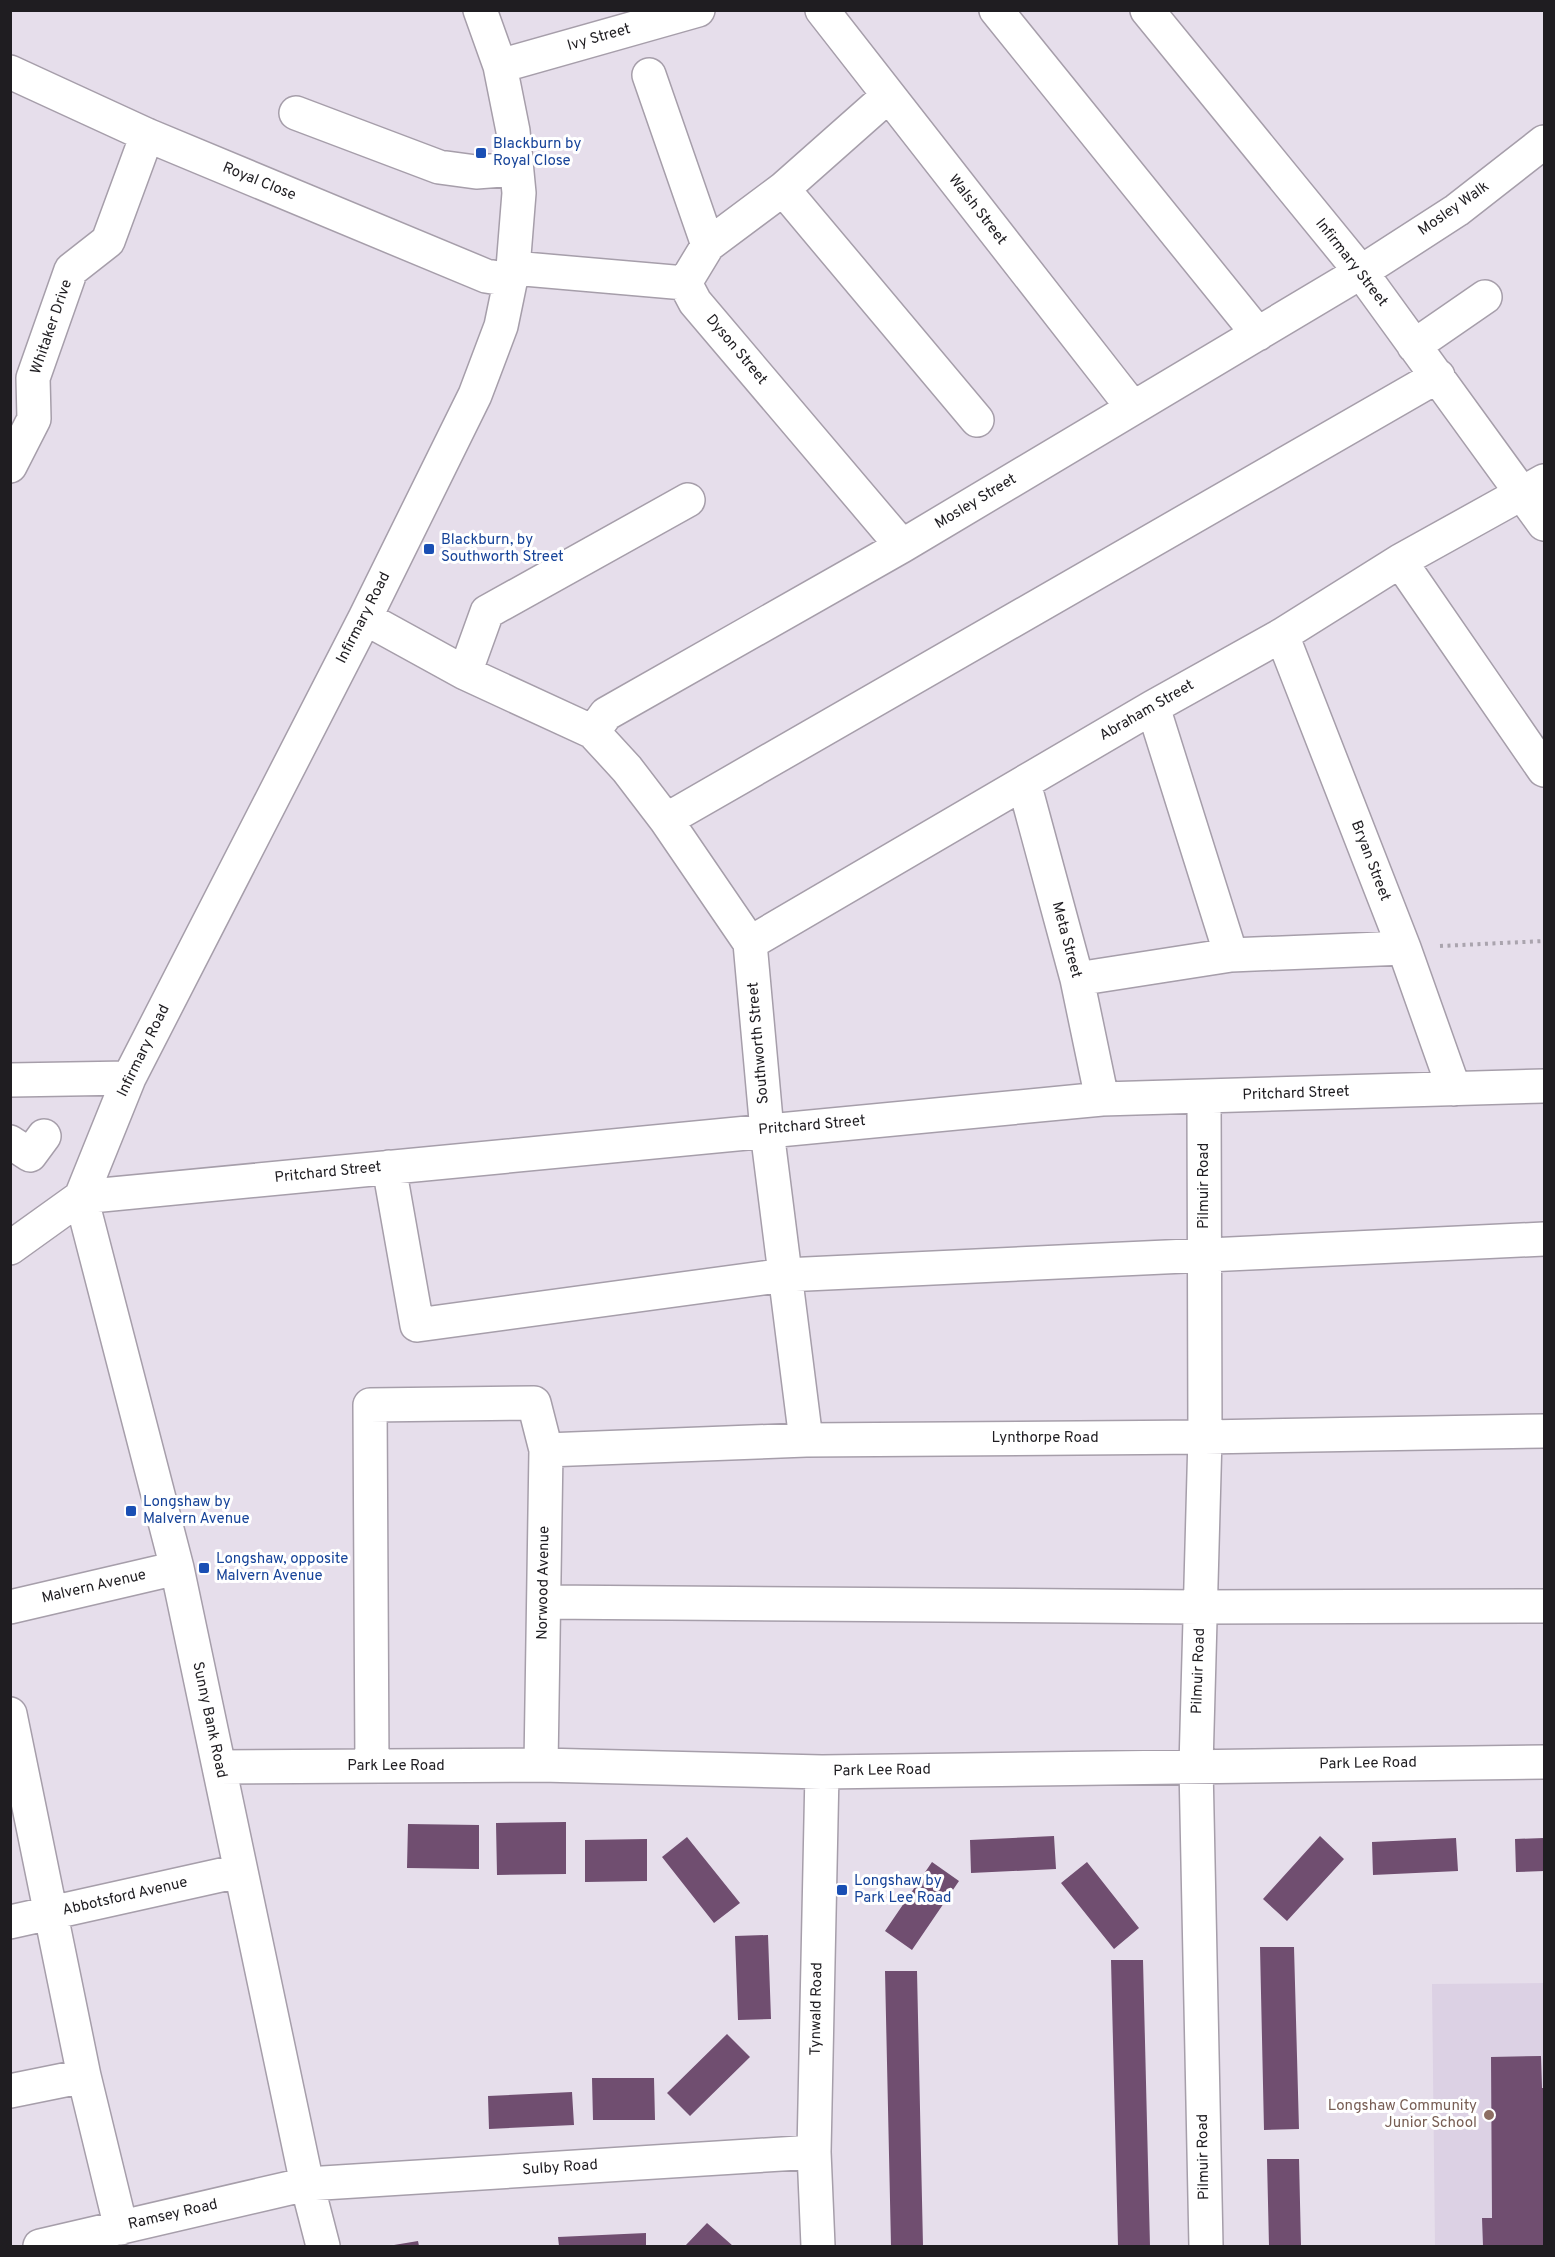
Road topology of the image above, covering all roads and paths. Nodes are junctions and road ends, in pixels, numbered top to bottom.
1 (480, 10) edge
2 (698, 10) edge
3 (822, 10) edge
4 (996, 10) edge
5 (1147, 10) edge
6 (500, 66) junction
7 (10, 72) edge
8 (649, 75) dead end
9 (888, 96) junction
10 (296, 113) dead end
11 (147, 135) junction
12 (1545, 142) edge
13 (516, 169) junction
14 (783, 189) junction
15 (708, 245) junction
16 (1360, 272) junction
17 (512, 274) junction
18 (685, 283) junction
19 (1485, 297) dead end
20 (1258, 334) junction
21 (1414, 346) junction
22 (1438, 376) junction
23 (1133, 408) junction
24 (977, 420) dead end
25 (10, 466) edge
26 (1534, 487) edge
27 (688, 500) dead end
28 (1545, 524) edge
29 (902, 546) junction
30 (1400, 561) junction
31 (365, 618) junction
32 (1282, 635) junction
33 (465, 673) junction
34 (1153, 707) junction
35 (593, 732) junction
36 (1545, 770) edge
37 (1024, 783) junction
38 (666, 820) junction
39 (1545, 941) edge
40 (750, 943) junction
41 (1404, 948) junction
42 (1231, 955) junction
43 (1077, 979) junction
44 (129, 1078) junction
45 (10, 1080) edge
46 (1545, 1086) edge
47 (1454, 1089) junction
48 (1204, 1096) junction
49 (1102, 1099) junction
50 (767, 1131) junction
51 (44, 1136) dead end
52 (10, 1142) edge
53 (389, 1167) junction
54 (81, 1197) junction
55 (1545, 1239) edge
56 (10, 1248) edge
57 (1204, 1256) junction
58 (784, 1275) junction
59 (1545, 1431) edge
60 (1205, 1437) junction
61 (806, 1440) junction
62 (546, 1450) junction
63 (177, 1568) junction
64 (544, 1602) junction
65 (10, 1606) edge
66 (1545, 1606) edge
67 (1200, 1607) junction
68 (10, 1714) edge
69 (1545, 1762) edge
70 (16, 1765) edge
71 (541, 1765) junction
72 (372, 1766) junction
73 (1196, 1766) junction
74 (219, 1767) junction
75 (822, 1772) junction
76 (239, 1871) junction
77 (52, 1914) junction
78 (10, 1922) edge
79 (84, 2076) junction
80 (10, 2091) edge
81 (814, 2152) junction
82 (307, 2184) junction
83 (121, 2228) junction
84 (39, 2247) edge
85 (323, 2247) edge
86 (819, 2247) edge
87 (1206, 2247) edge

1 - 6 street, Infirmary Road
2 - 6 street, Ivy Street
3 - 9 street, Walsh Street
4 - 20 street
5 - 16 street, Infirmary Street
6 - 13 street, Infirmary Road
7 - 11 street, Royal Close
8 - 15 street
9 - 14 street
9 - 23 street, Walsh Street
10 - 13 street
11 - 17 street, Royal Close
11 - 25 street, Whitaker Drive
12 - 16 street, Mosley Walk
13 - 17 street, Infirmary Road
14 - 15 street
14 - 24 street
15 - 18 street
16 - 20 street, Mosley Street
16 - 21 street, Infirmary Street
17 - 18 street
17 - 31 street, Infirmary Road
18 - 29 street, Dyson Street
19 - 21 street
20 - 23 street, Mosley Street
21 - 22 street, Infirmary Street
22 - 26 street, Infirmary Street
22 - 38 street
23 - 29 street, Mosley Street
26 - 28 street, Infirmary Street
26 - 30 street, Abraham Street
27 - 33 street
29 - 35 street, Mosley Street
30 - 32 street, Abraham Street
30 - 36 street
31 - 33 street
31 - 44 street, Infirmary Road
32 - 34 street, Abraham Street
32 - 41 street, Bryan Street
33 - 35 street
34 - 37 street, Abraham Street
34 - 42 street
35 - 38 street, Southworth Street
37 - 40 street, Abraham Street
37 - 43 street, Meta Street
38 - 40 street, Southworth Street
39 - 41 path
40 - 50 street, Southworth Street
41 - 42 street
41 - 47 street, Bryan Street
42 - 43 street
43 - 49 street, Meta Street
44 - 45 street
44 - 54 street, Infirmary Road
46 - 47 street, Pritchard Street
47 - 48 street, Pritchard Street
48 - 49 street, Pritchard Street
48 - 57 street, Pilmuir Road
49 - 50 street, Pritchard Street
50 - 53 street, Pritchard Street
50 - 58 street, Southworth Street
51 - 52 street
53 - 54 street, Pritchard Street
53 - 58 street
54 - 56 street
54 - 63 street, Sunny Bank Road
55 - 57 street
57 - 58 street
57 - 60 street, Pilmuir Road
58 - 61 street, Southworth Street
59 - 60 street, Lynthorpe Road
60 - 61 street, Lynthorpe Road
60 - 67 street, Pilmuir Road
61 - 62 street, Lynthorpe Road
62 - 64 street, Norwood Avenue
62 - 72 street, Norwood Avenue
63 - 65 street, Malvern Avenue
63 - 74 street, Sunny Bank Road
64 - 67 street
64 - 71 street, Norwood Avenue
66 - 67 street
67 - 73 street, Pilmuir Road
68 - 70 street
69 - 73 street, Park Lee Road
70 - 77 street
71 - 72 street, Park Lee Road
71 - 75 street, Park Lee Road
72 - 74 street, Park Lee Road
73 - 75 street, Park Lee Road
73 - 87 street, Pilmuir Road
74 - 76 street, Sunny Bank Road
75 - 81 street, Tynwald Road
76 - 77 street, Abbotsford Avenue
76 - 82 street, Sunny Bank Road
77 - 78 street, Abbotsford Avenue
77 - 79 street
79 - 80 street
79 - 83 street
81 - 82 street, Sulby Road
81 - 86 street, Tynwald Road
82 - 83 street, Ramsey Road
82 - 85 street, Sunny Bank Road
83 - 84 street, Ramsey Road

